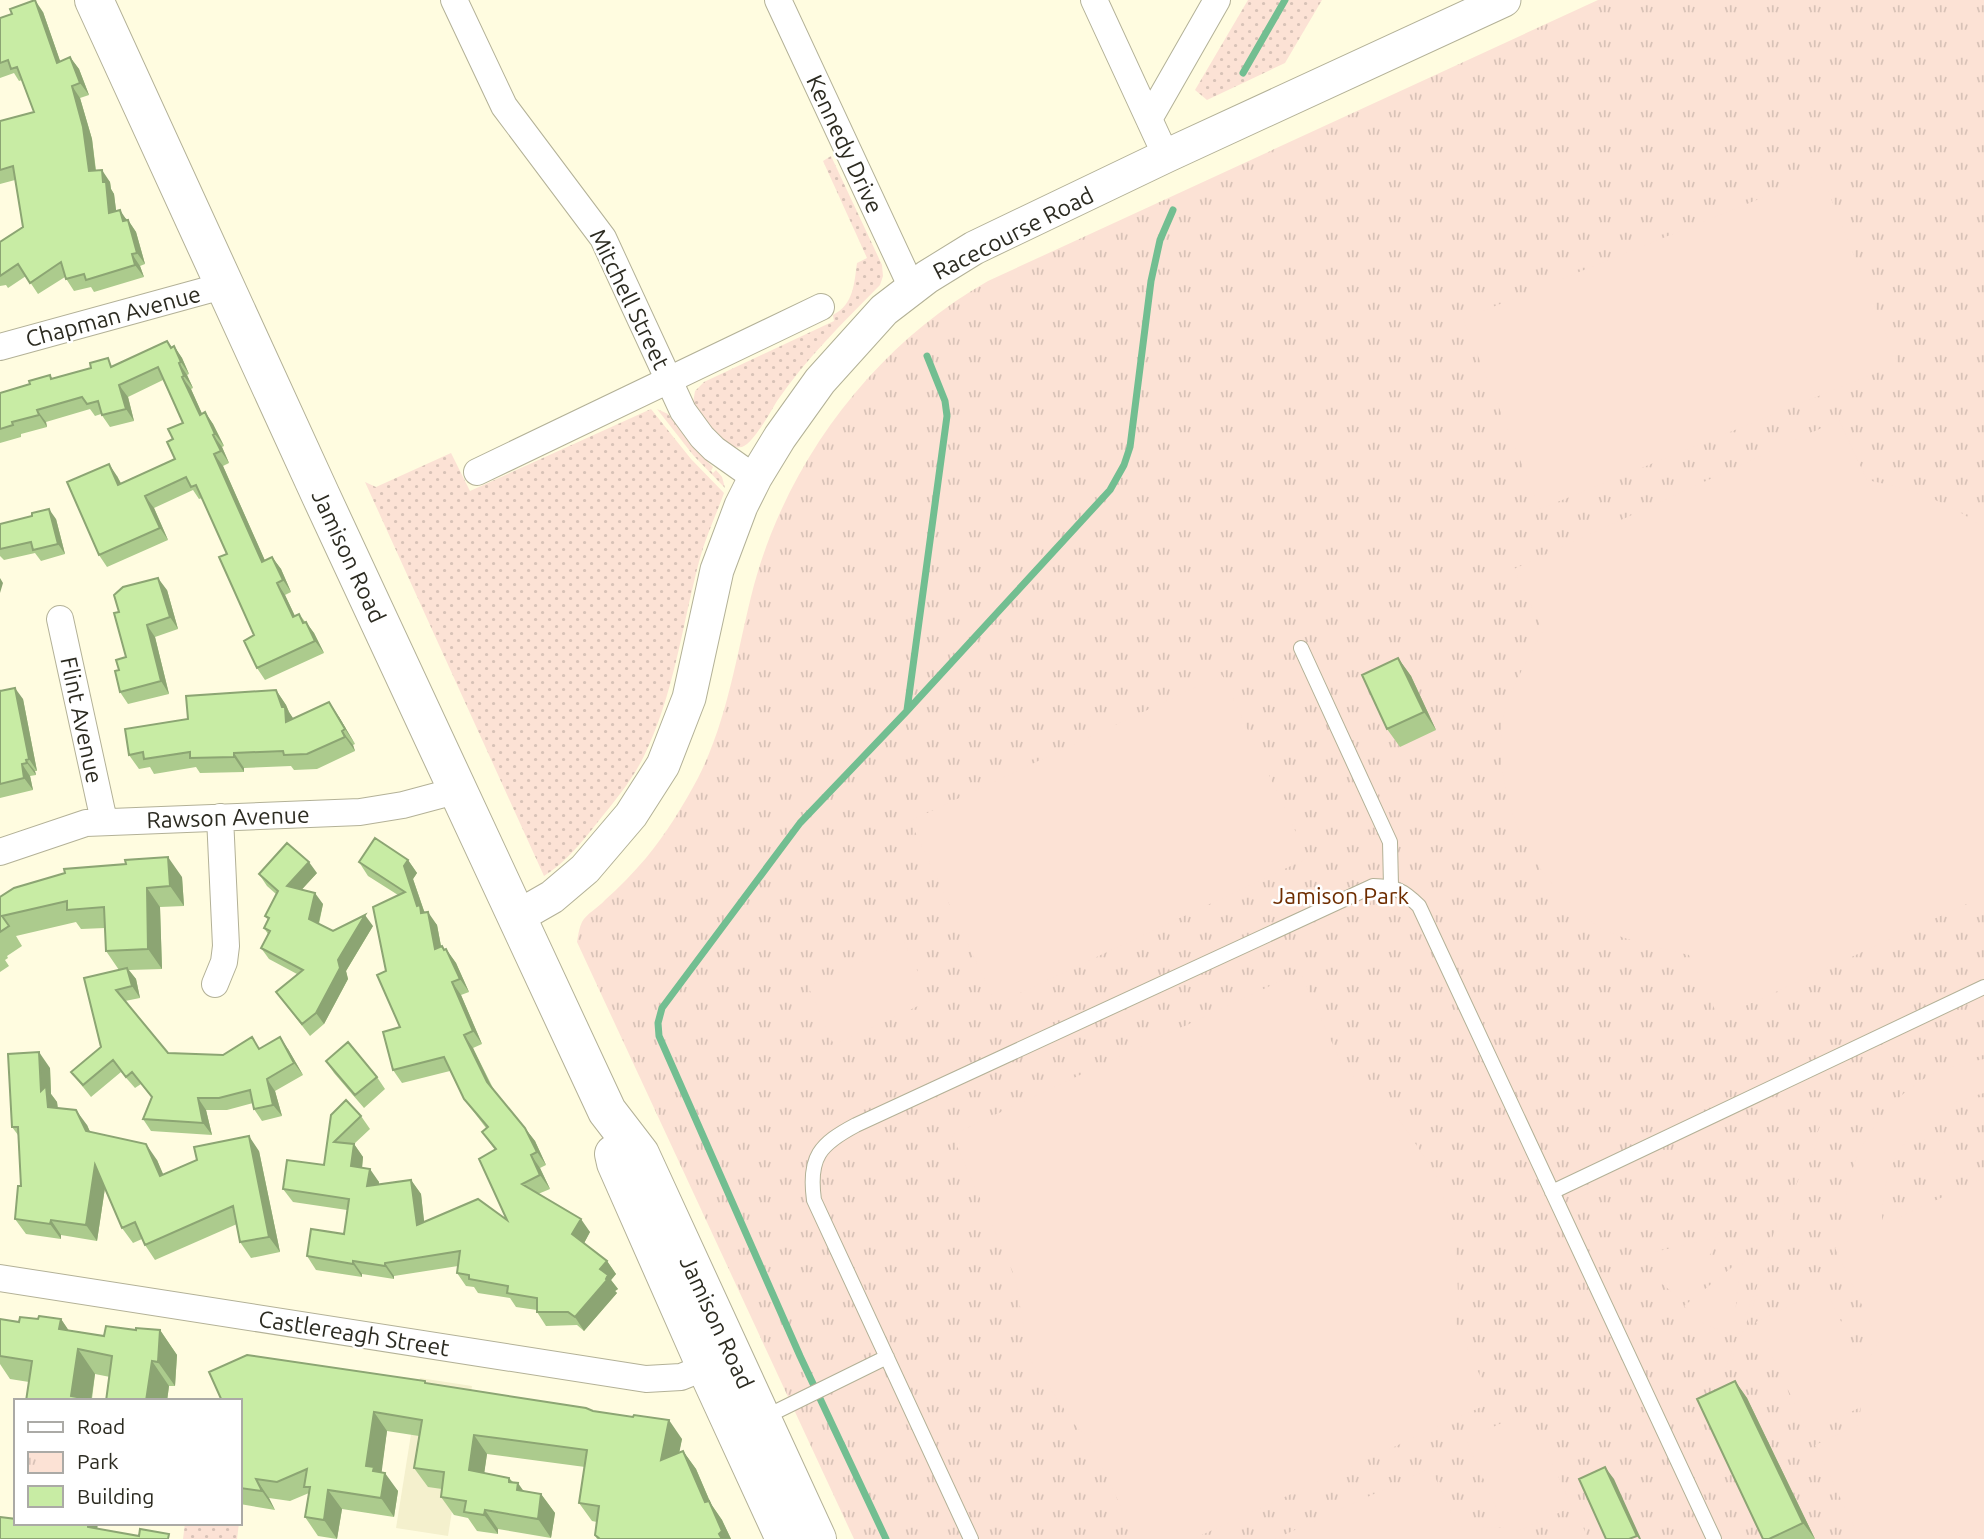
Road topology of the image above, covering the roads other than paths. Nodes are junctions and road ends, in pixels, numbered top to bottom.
1 (94, 0) edge
2 (454, 0) edge
3 (778, 0) edge
4 (1094, 0) edge
5 (1217, 0) edge
6 (1504, 0) edge
7 (1149, 119) junction
8 (1166, 156) junction
9 (226, 285) junction
10 (912, 288) junction
11 (821, 307) dead end
12 (0, 347) edge
13 (669, 381) junction
14 (477, 472) dead end
15 (755, 478) junction
16 (60, 619) dead end
17 (1301, 648) dead end
18 (459, 790) junction
19 (220, 817) junction
20 (104, 821) junction
21 (0, 852) edge
22 (1391, 887) junction
23 (517, 917) junction
24 (215, 984) dead end
25 (1984, 987) edge
26 (607, 1111) junction
27 (1552, 1192) junction
28 (0, 1278) edge
29 (887, 1357) junction
30 (706, 1367) junction
31 (762, 1419) junction
32 (785, 1539) edge
33 (817, 1539) edge
34 (971, 1539) edge
35 (1714, 1539) edge

1 - 9 main road, Jamison Road
2 - 13 street, Mitchell Street
3 - 10 street, Kennedy Drive
4 - 7 street
5 - 7 street
6 - 8 street, Racecourse Road
7 - 8 street
8 - 10 street, Racecourse Road
9 - 12 street, Chapman Avenue
9 - 18 main road, Jamison Road
10 - 15 street, Racecourse Road
11 - 13 street
13 - 14 street
13 - 15 street, Mitchell Street
15 - 23 street, Racecourse Road
16 - 20 street, Flint Avenue
17 - 22 lane
18 - 19 street, Rawson Avenue
18 - 23 main road, Jamison Road
19 - 20 street, Rawson Avenue
19 - 24 street
20 - 21 street, Rawson Avenue
22 - 27 lane
22 - 29 lane
23 - 26 main road, Jamison Road
25 - 27 lane
26 - 30 main road, Jamison Road
26 - 31 main road, Jamison Road
27 - 35 lane
28 - 30 street, Castlereagh Street
29 - 31 lane
29 - 34 lane
30 - 32 main road, Jamison Road
31 - 33 main road, Jamison Road

